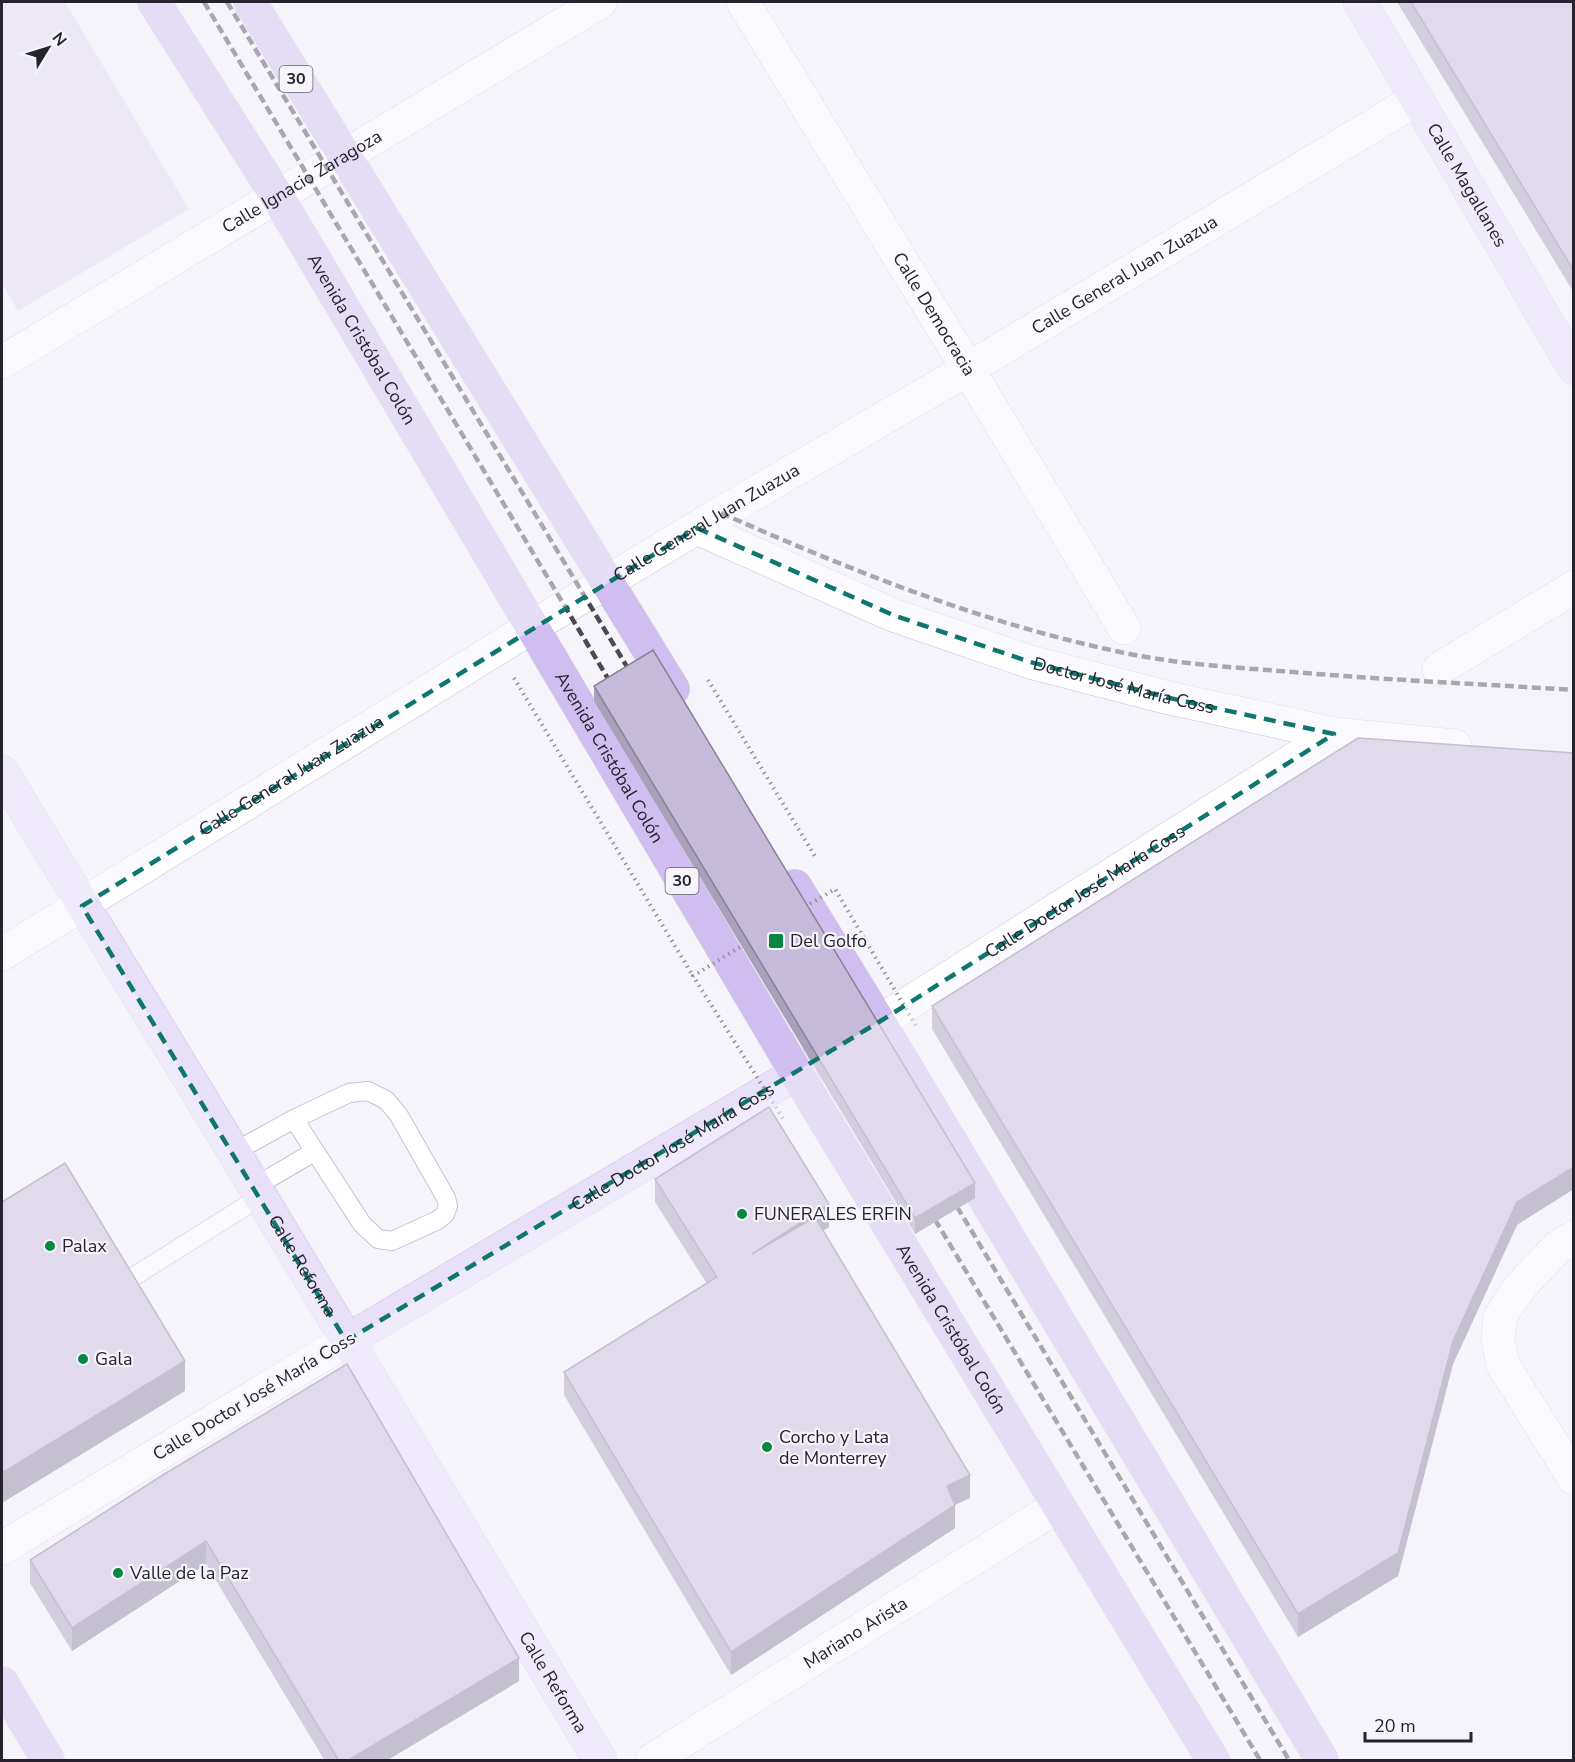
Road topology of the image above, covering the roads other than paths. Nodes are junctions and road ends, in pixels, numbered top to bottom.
1 (154, 2) edge
2 (250, 2) edge
3 (600, 2) edge
4 (743, 2) edge
5 (1360, 2) edge
6 (1417, 99) junction
7 (343, 156) junction
8 (278, 196) junction
9 (2, 362) edge
10 (1574, 368) edge
11 (969, 369) junction
12 (697, 528) junction
13 (606, 583) junction
14 (1574, 587) edge
15 (532, 627) junction
16 (1124, 628) dead end
17 (1439, 669) dead end
18 (685, 709) edge
19 (1334, 734) junction
20 (1479, 748) edge
21 (2, 772) edge
22 (779, 861) edge
23 (82, 906) junction
24 (2, 954) edge
25 (879, 1022) junction
26 (796, 1074) junction
27 (294, 1119) junction
28 (234, 1152) junction
29 (314, 1152) junction
30 (257, 1192) junction
31 (1574, 1237) edge
32 (133, 1277) edge
33 (346, 1341) junction
34 (1574, 1478) edge
35 (1058, 1506) junction
36 (2, 1548) edge
37 (2, 1683) edge
38 (48, 1761) edge
39 (600, 1761) edge
40 (652, 1761) edge
41 (1213, 1761) edge
42 (1322, 1761) edge

1 - 8 main road, Avenida Cristóbal Colón / 30
2 - 7 main road, 30
3 - 7 street, Calle Ignacio Zaragoza
4 - 11 street, Calle Democracia
5 - 6 street, Calle Magallanes
6 - 10 street, Calle Magallanes
6 - 11 street, Calle General Juan Zuazua
7 - 8 street, Calle Ignacio Zaragoza
7 - 13 main road, 30
8 - 9 street, Calle Ignacio Zaragoza
8 - 15 main road, Avenida Cristóbal Colón / 30
11 - 12 street, Calle General Juan Zuazua
11 - 16 street, Calle Democracia
12 - 13 street, Calle General Juan Zuazua
12 - 19 street, Doctor José María Coss
13 - 15 street, Calle General Juan Zuazua
13 - 18 main road, 30
14 - 17 street
15 - 23 street, Calle General Juan Zuazua
15 - 26 main road, Avenida Cristóbal Colón / 30
19 - 20 street, Doctor José María Coss
19 - 25 street, Calle Doctor José María Coss
21 - 23 street, Calle Reforma
22 - 25 main road
23 - 24 street, Calle General Juan Zuazua
23 - 28 street, Calle Reforma
25 - 26 street, Calle Doctor José María Coss
25 - 42 main road
26 - 33 street, Calle Doctor José María Coss
26 - 35 main road, Avenida Cristóbal Colón / 30
27 - 28 lane
27 - 29 lane
27 - 29 lane
28 - 30 street, Calle Reforma
29 - 30 lane
30 - 32 lane
30 - 33 street, Calle Reforma
31 - 34 street
33 - 36 street, Calle Doctor José María Coss
33 - 39 street, Calle Reforma
35 - 40 street, Mariano Arista
35 - 41 main road, Avenida Cristóbal Colón / 30
37 - 38 main road

